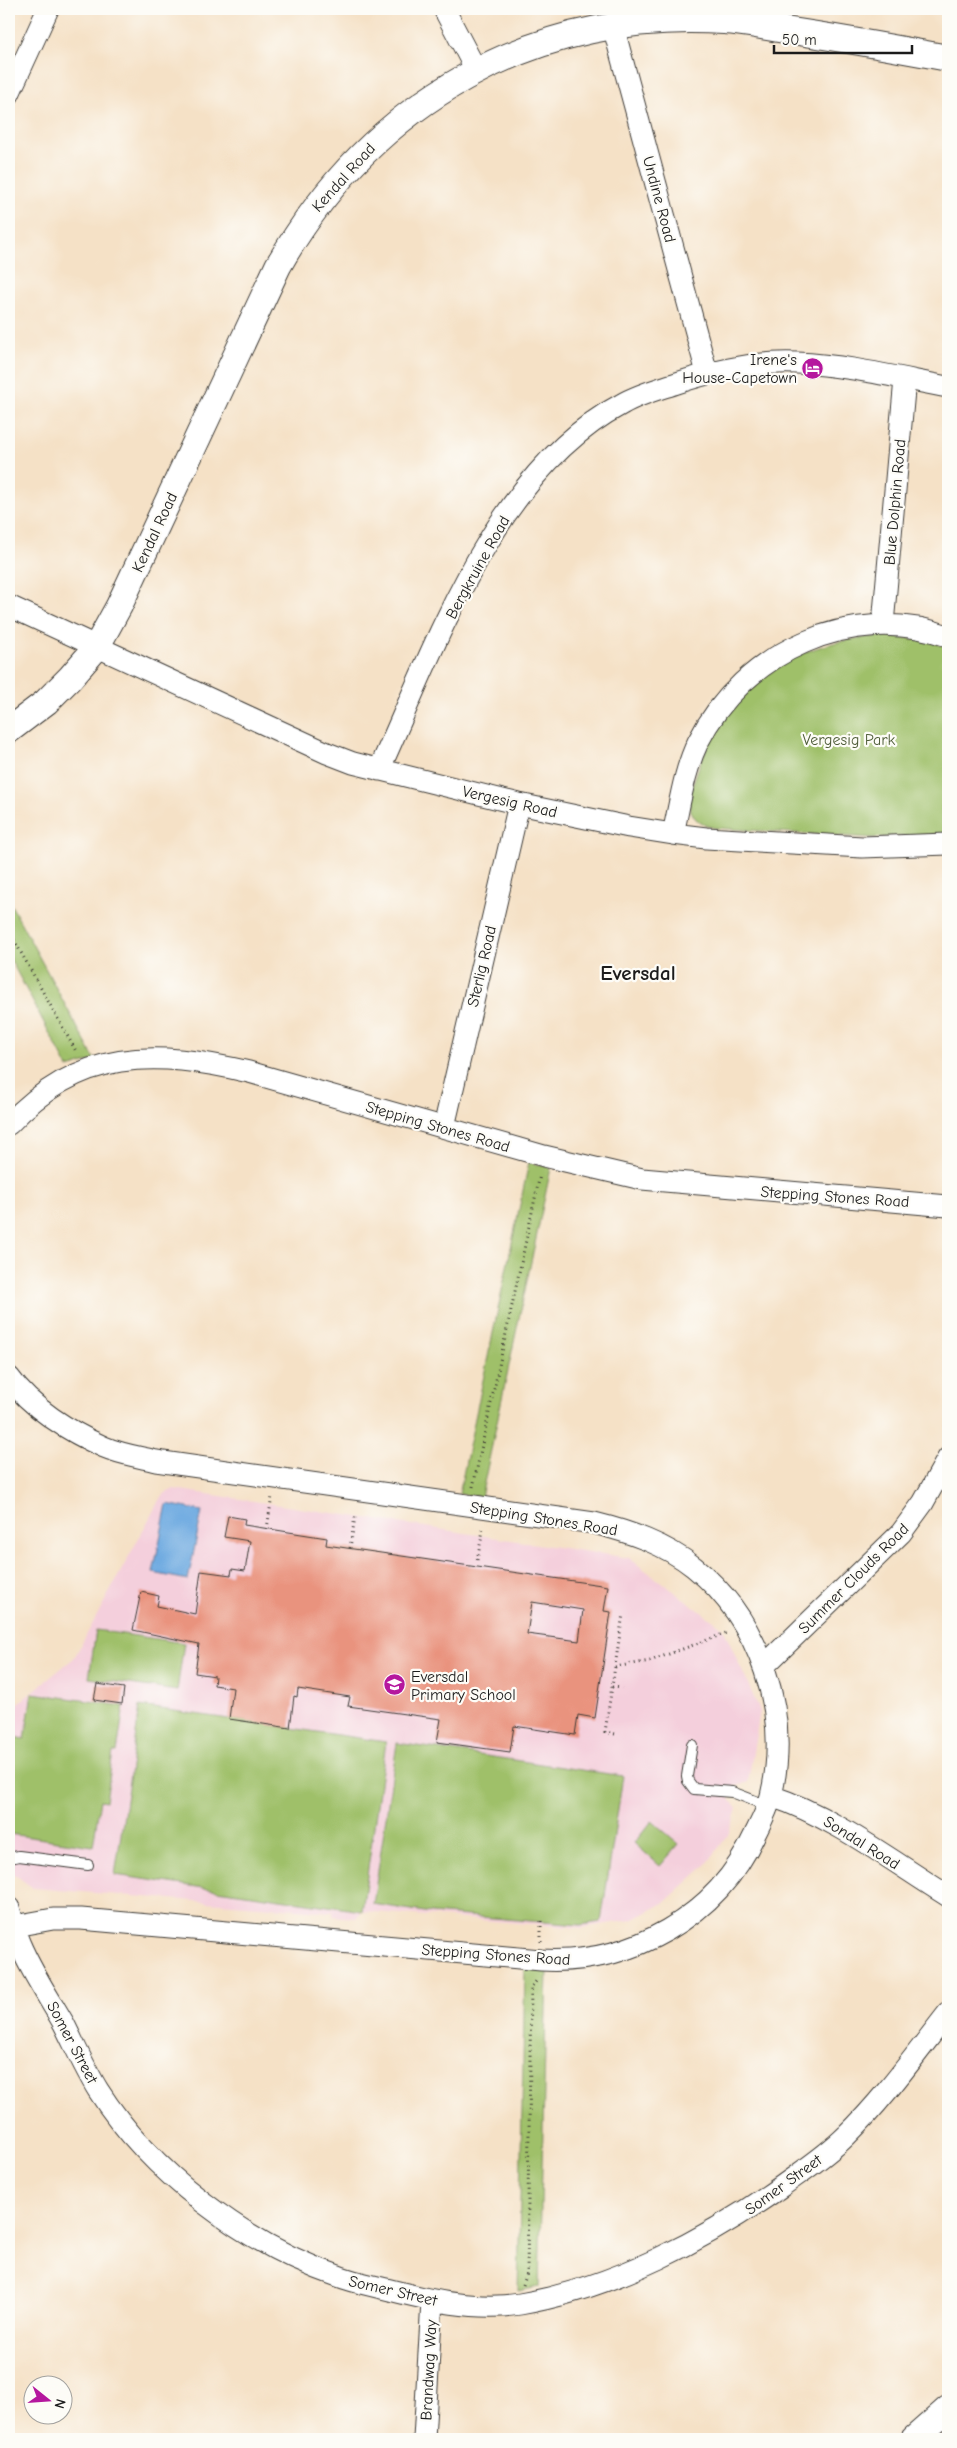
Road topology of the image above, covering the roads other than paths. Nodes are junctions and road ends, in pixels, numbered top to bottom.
1 (48, 9) edge
2 (444, 9) edge
3 (613, 26) junction
4 (948, 58) edge
5 (476, 70) junction
6 (9, 94) edge
7 (707, 373) junction
8 (905, 379) junction
9 (948, 387) edge
10 (9, 606) edge
11 (883, 624) junction
12 (948, 636) edge
13 (96, 648) junction
14 (9, 730) edge
15 (379, 770) junction
16 (519, 804) junction
17 (672, 834) junction
18 (948, 844) edge
19 (9, 1124) edge
20 (444, 1127) junction
21 (948, 1206) edge
22 (9, 1377) edge
23 (948, 1458) edge
24 (764, 1666) junction
25 (692, 1745) dead end
26 (770, 1801) junction
27 (9, 1858) edge
28 (88, 1865) dead end
29 (948, 1896) edge
30 (10, 1920) edge
31 (948, 2013) edge
32 (432, 2301) junction
33 (948, 2409) edge
34 (424, 2439) edge
35 (914, 2439) edge

1 - 6 street
2 - 5 street
3 - 4 street, Kendal Road
3 - 5 street, Kendal Road
3 - 7 street, Undine Road
5 - 13 street, Kendal Road
7 - 8 street, Bergkruine Road
7 - 15 street, Bergkruine Road
8 - 9 street, Bergkruine Road
8 - 11 street, Blue Dolphin Road
10 - 13 street, Vergesig Road
11 - 12 street
11 - 17 street
13 - 14 street, Kendal Road
13 - 15 street, Vergesig Road
15 - 16 street, Vergesig Road
16 - 17 street, Vergesig Road
16 - 20 street, Sterlig Road
17 - 18 street, Vergesig Road
19 - 20 street, Stepping Stones Road
20 - 21 street, Stepping Stones Road
22 - 24 street, Stepping Stones Road
23 - 24 street, Summer Clouds Road
24 - 26 street, Stepping Stones Road
25 - 26 lane
26 - 29 street, Sondal Road
26 - 30 street, Stepping Stones Road
27 - 28 lane
30 - 32 street, Somer Street
31 - 32 street, Somer Street
32 - 34 street, Brandwag Way
33 - 35 street

